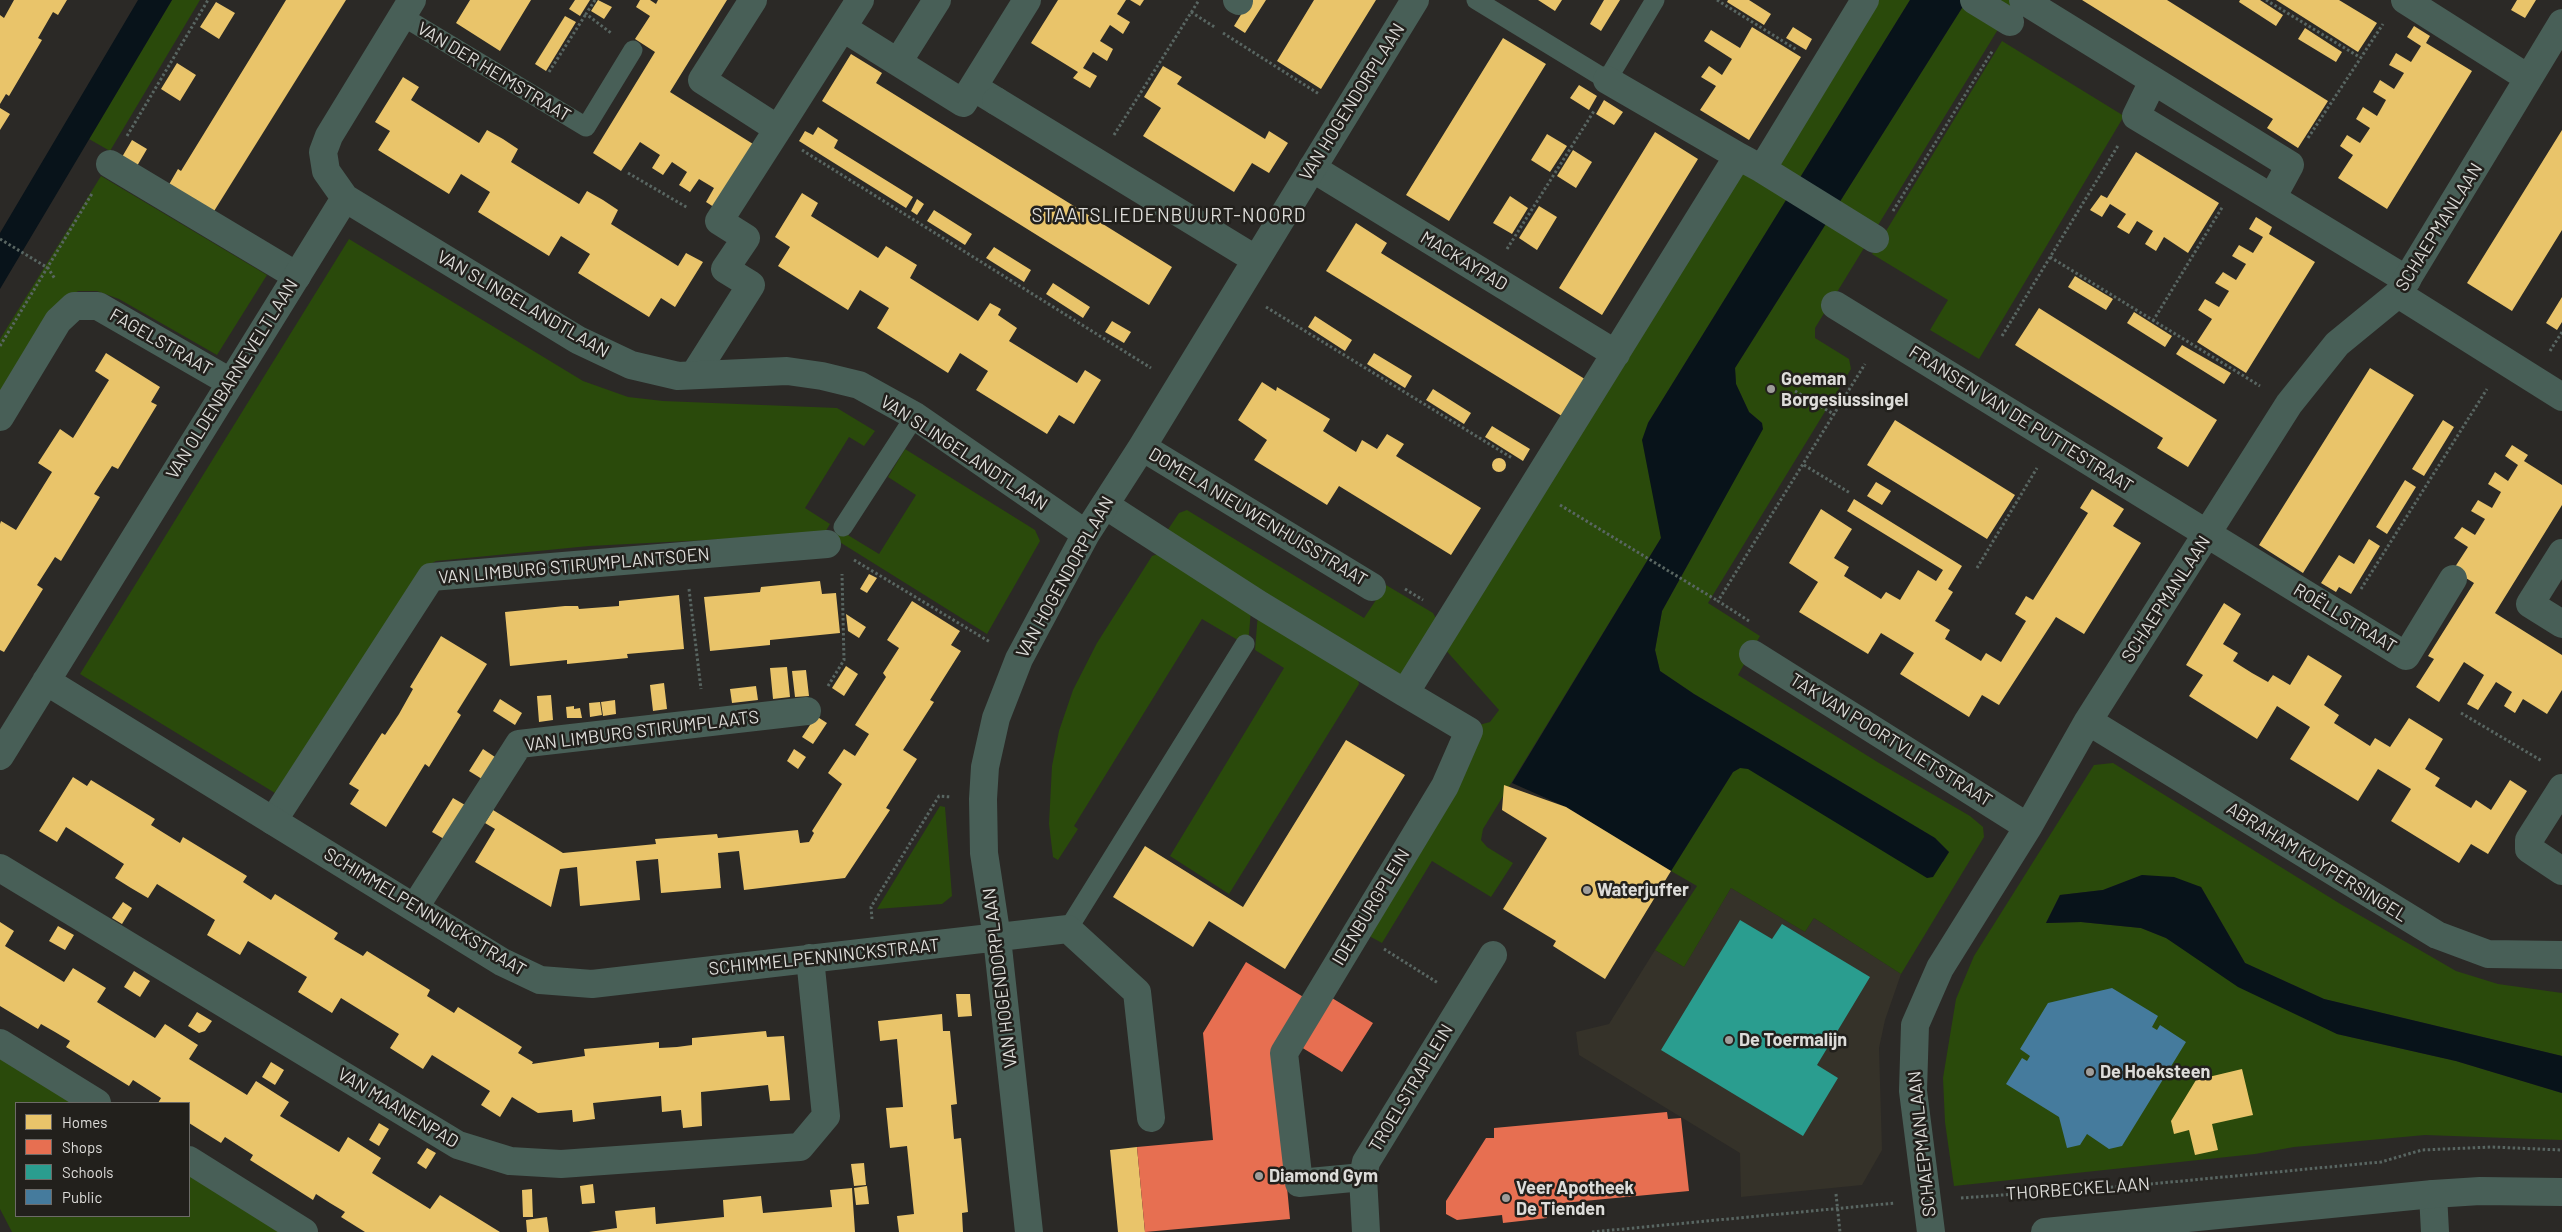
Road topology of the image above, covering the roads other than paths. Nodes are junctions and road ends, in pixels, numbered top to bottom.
1 (753, 0) edge
2 (860, 0) edge
3 (937, 0) edge
4 (1027, 0) edge
5 (1415, 0) edge
6 (1476, 0) edge
7 (1655, 0) edge
8 (1865, 0) edge
9 (1974, 0) edge
10 (407, 8) edge
11 (2396, 8) edge
12 (2016, 11) edge
13 (2562, 23) edge
14 (843, 28) junction
15 (633, 50) road end
16 (898, 62) junction
17 (2528, 78) junction
18 (2153, 81) junction
19 (1610, 82) junction
20 (973, 87) junction
21 (777, 131) junction
22 (1738, 156) junction
23 (110, 164) road end
24 (1312, 168) junction
25 (1762, 169) junction
26 (345, 198) junction
27 (2272, 198) junction
28 (1875, 239) dead end
29 (1255, 259) junction
30 (297, 276) junction
31 (2403, 287) junction
32 (1835, 305) dead end
33 (1616, 354) junction
34 (694, 375) junction
35 (230, 382) junction
36 (2562, 397) edge
37 (915, 416) junction
38 (0, 417) edge
39 (1142, 447) junction
40 (1105, 505) junction
41 (1086, 534) junction
42 (2207, 534) junction
43 (837, 541) joint
44 (2562, 552) edge
45 (2453, 579) dead end
46 (1372, 587) road end
47 (2562, 624) edge
48 (1245, 644) dead end
49 (1753, 654) dead end
50 (46, 681) junction
51 (1405, 693) junction
52 (807, 711) road end
53 (2088, 721) junction
54 (0, 756) edge
55 (2562, 788) edge
56 (273, 821) junction
57 (2028, 826) junction
58 (0, 868) edge
59 (2562, 871) edge
60 (415, 907) junction
61 (1068, 929) junction
62 (997, 938) junction
63 (1493, 955) dead end
64 (2562, 955) edge
65 (810, 958) junction
66 (0, 1043) edge
67 (95, 1102) edge
68 (1150, 1118) dead end
69 (190, 1161) edge
70 (1362, 1177) junction
71 (2562, 1192) edge
72 (2434, 1194) junction
73 (2155, 1227) edge
74 (304, 1232) edge
75 (1029, 1232) edge
76 (1366, 1232) edge
77 (1931, 1232) edge
78 (2045, 1232) edge
79 (2435, 1232) edge

1 - 21 street
2 - 14 street
3 - 16 street
4 - 20 street
5 - 24 street, VAN HOGENDORPLAAN
6 - 19 lane
7 - 19 lane
8 - 25 street
9 - 12 street
10 - 15 lane, VAN DER HEIMSTRAAT
10 - 26 street
11 - 17 street
12 - 18 street
13 - 17 street, SCHAEPMANLAAN
14 - 16 street
14 - 21 street
16 - 20 street
17 - 31 street, SCHAEPMANLAAN
18 - 27 street
18 - 27 street
19 - 22 street
20 - 29 street
21 - 34 street
22 - 25 street
22 - 33 street
23 - 30 street
24 - 29 street, VAN HOGENDORPLAAN
24 - 33 street, MACKAYPAD
25 - 28 street
26 - 30 street, VAN OLDENBARNEVELTLAAN
26 - 34 street, VAN SLINGELANDTLAAN
27 - 31 street
29 - 39 street, VAN HOGENDORPLAAN
30 - 35 street, VAN OLDENBARNEVELTLAAN
31 - 36 street
31 - 42 street, SCHAEPMANLAAN
32 - 42 street, FRANSEN VAN DE PUTTESTRAAT
33 - 51 street
34 - 37 street, VAN SLINGELANDTLAAN
35 - 38 street, FAGELSTRAAT
35 - 50 street, VAN OLDENBARNEVELTLAAN
37 - 41 street, VAN SLINGELANDTLAAN
37 - 43 lane
39 - 40 street, VAN HOGENDORPLAAN
39 - 46 street, DOMELA NIEUWENHUISSTRAAT
40 - 41 street, VAN HOGENDORPLAAN
40 - 51 street
41 - 62 street, VAN HOGENDORPLAAN
42 - 45 street, ROËLLSTRAAT
42 - 53 street, SCHAEPMANLAAN
43 - 56 street, VAN LIMBURG STIRUMPLANTSOEN
44 - 47 street
48 - 61 lane
49 - 57 street, TAK VAN POORTVLIETSTRAAT
50 - 54 street, VAN OLDENBARNEVELTLAAN
50 - 56 street, SCHIMMELPENNINCKSTRAAT
51 - 70 street, IDENBURGPLEIN
52 - 60 street, VAN LIMBURG STIRUMPLAATS
53 - 57 street, SCHAEPMANLAAN
53 - 64 street, ABRAHAM KUYPERSINGEL
55 - 59 street
56 - 60 street, SCHIMMELPENNINCKSTRAAT
57 - 77 street, SCHAEPMANLAAN
58 - 65 street, VAN MAANENPAD
60 - 65 street, SCHIMMELPENNINCKSTRAAT
61 - 62 street
61 - 68 street
62 - 65 street, SCHIMMELPENNINCKSTRAAT
62 - 75 street, VAN HOGENDORPLAAN
63 - 70 street, TROELSTRAPLEIN
66 - 67 street
69 - 74 street
70 - 76 street, TROELSTRAPLEIN
71 - 72 street
72 - 73 street
72 - 79 street
73 - 78 street

